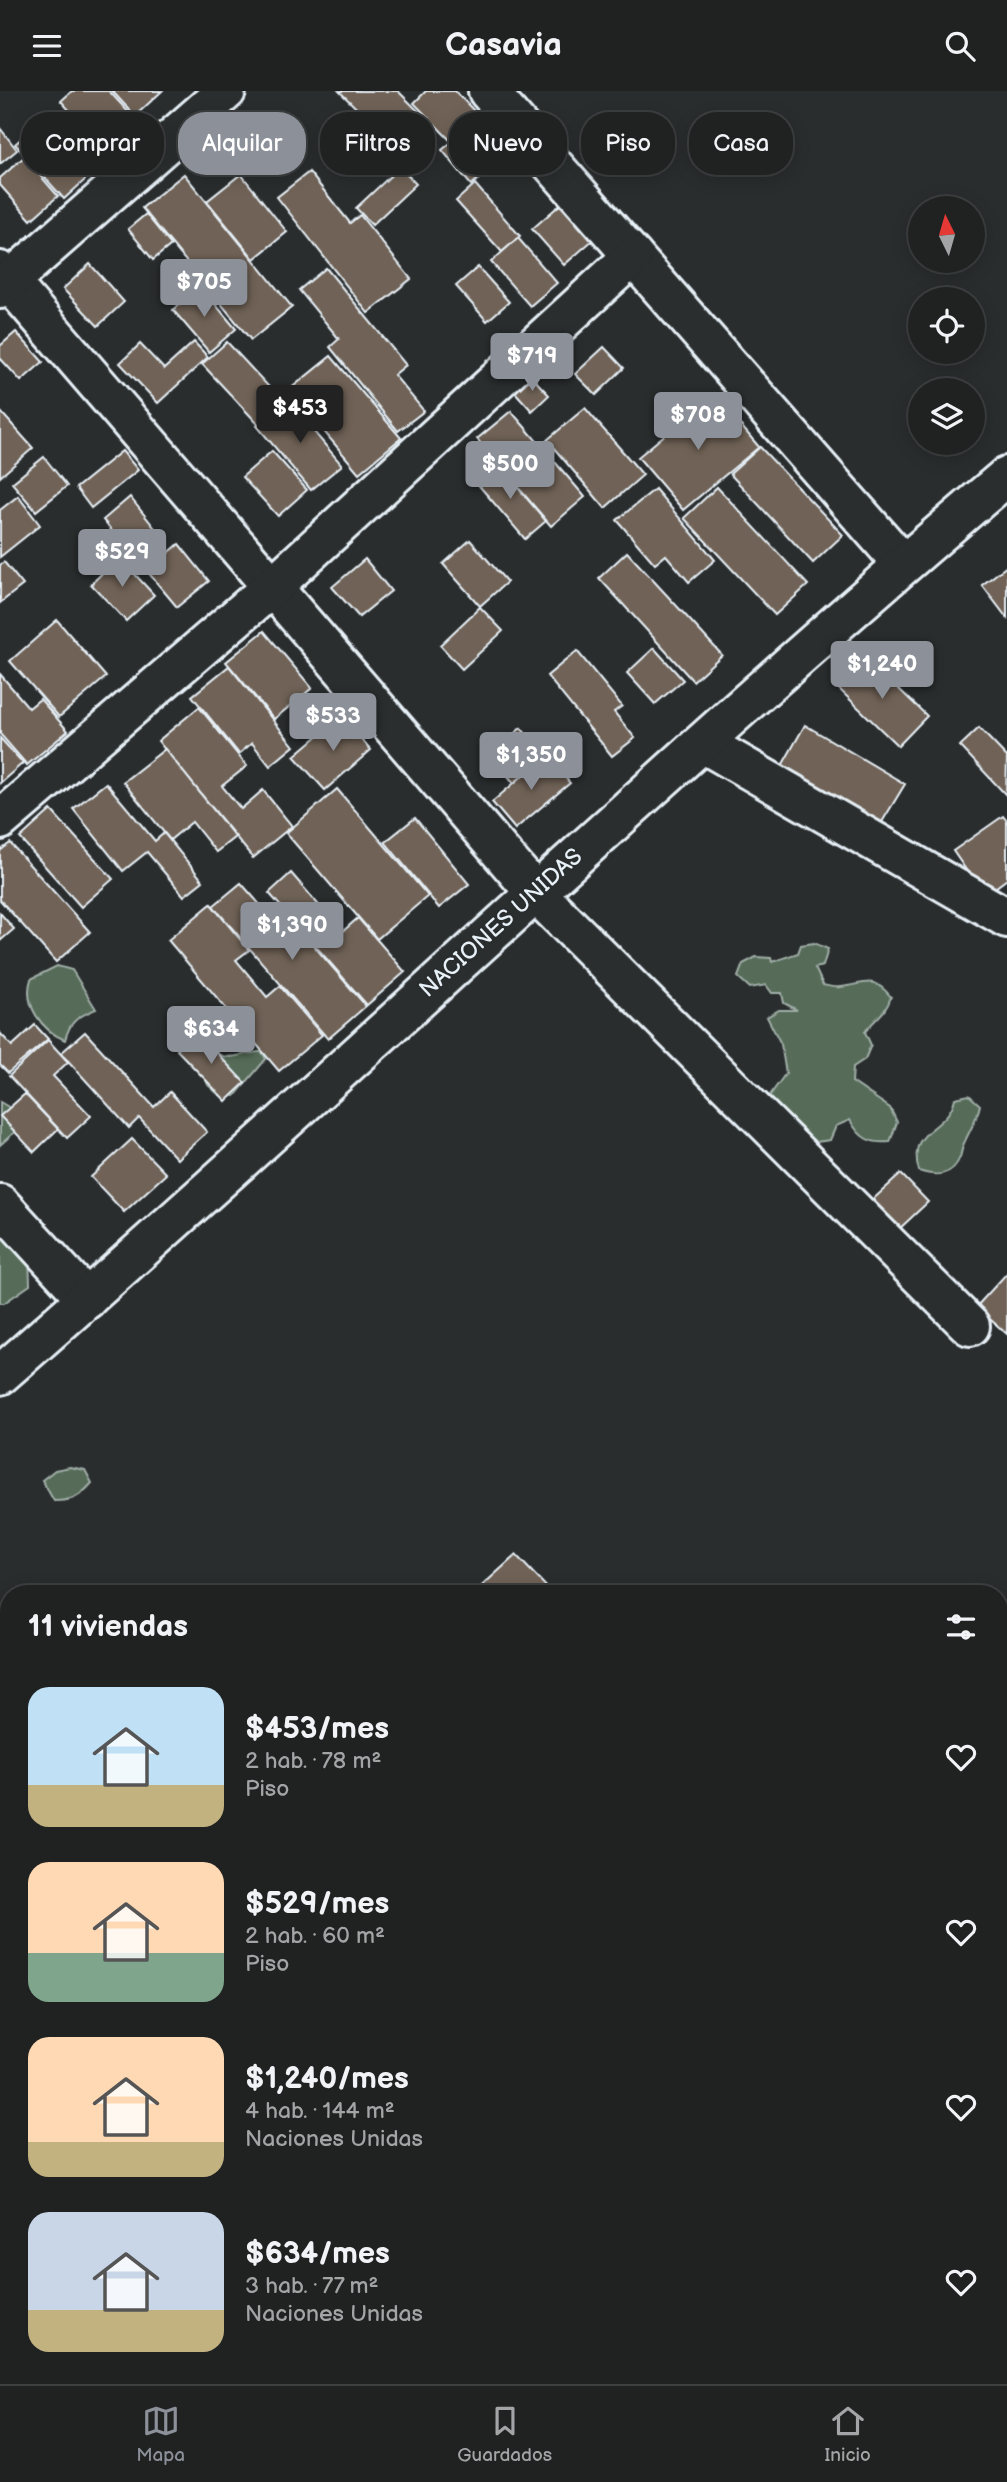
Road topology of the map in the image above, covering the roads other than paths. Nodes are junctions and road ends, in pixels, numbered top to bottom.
1 (226, 91) edge
2 (488, 91) edge
3 (633, 256) junction
4 (3, 281) edge
5 (1007, 476) edge
6 (903, 564) junction
7 (272, 587) junction
8 (703, 743) junction
9 (0, 820) edge
10 (535, 892) junction
11 (1007, 918) edge
12 (0, 1204) edge
13 (87, 1299) junction
14 (970, 1326) dead end
15 (0, 1375) edge

1 - 4 street
2 - 3 street
3 - 6 street
3 - 7 street
4 - 7 street
5 - 6 street, NACIONES UNIDAS
6 - 8 street, NACIONES UNIDAS
7 - 9 street
7 - 10 street
8 - 10 street, NACIONES UNIDAS
8 - 11 street
10 - 13 street, NACIONES UNIDAS
10 - 14 street
12 - 13 street
13 - 15 street, NACIONES UNIDAS

